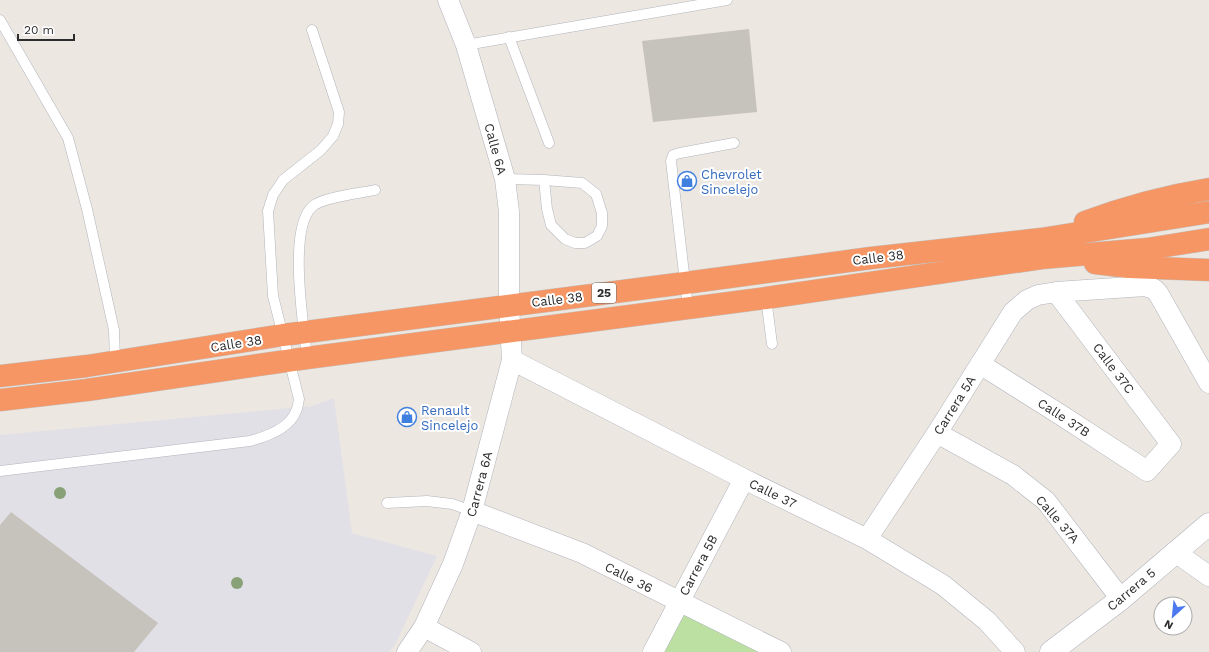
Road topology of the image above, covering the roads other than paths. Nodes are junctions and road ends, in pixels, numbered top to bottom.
1 (448, 0) edge
2 (727, 0) edge
3 (0, 20) edge
4 (312, 30) dead end
5 (509, 37) junction
6 (466, 45) junction
7 (549, 143) dead end
8 (734, 143) dead end
9 (505, 179) junction
10 (544, 180) junction
11 (1209, 189) edge
12 (375, 190) dead end
13 (1209, 212) edge
14 (1209, 239) edge
15 (1041, 248) junction
16 (1209, 270) edge
17 (685, 283) junction
18 (1056, 292) junction
19 (766, 298) junction
20 (509, 305) junction
21 (688, 308) junction
22 (511, 331) junction
23 (294, 334) junction
24 (772, 344) dead end
25 (298, 360) junction
26 (512, 360) junction
27 (115, 362) junction
28 (980, 364) junction
29 (0, 376) edge
30 (1209, 383) edge
31 (0, 400) edge
32 (937, 433) junction
33 (0, 471) edge
34 (1147, 471) joint
35 (744, 479) junction
36 (387, 503) dead end
37 (472, 511) junction
38 (1209, 524) edge
39 (867, 539) junction
40 (1175, 552) junction
41 (1209, 576) edge
42 (1122, 599) junction
43 (679, 602) junction
44 (424, 627) junction
45 (407, 652) edge
46 (471, 652) edge
47 (653, 652) edge
48 (781, 652) edge
49 (1015, 652) edge
50 (1051, 652) edge

1 - 6 street, Calle 6A
2 - 5 lane
3 - 27 lane
4 - 23 lane
5 - 6 lane
5 - 7 lane
6 - 9 street, Calle 6A
8 - 17 lane
9 - 10 lane
9 - 20 street, Calle 6A
10 - 10 lane
11 - 15 highway
12 - 23 lane
13 - 15 highway, Calle 38 / 25
14 - 15 highway, Calle 38 / 25
15 - 16 highway
15 - 17 highway, Calle 38 / 25
15 - 19 highway, Calle 38 / 25
17 - 20 highway, Calle 38 / 25
17 - 21 lane
18 - 28 street, Carrera 5A
18 - 30 street, Carrera 5A
18 - 34 street, Calle 37C
19 - 21 highway, Calle 38 / 25
19 - 24 lane
20 - 22 street, Carrera 6A
20 - 23 highway, Calle 38 / 25
21 - 22 highway, Calle 38 / 25
22 - 25 highway, Calle 38 / 25
22 - 26 street, Carrera 6A
23 - 25 lane
23 - 25 lane
23 - 27 highway, Calle 38 / 25
25 - 31 highway, Calle 38 / 25
25 - 33 lane
26 - 35 street, Calle 37
26 - 37 street, Carrera 6A
27 - 29 highway, Calle 38 / 25
28 - 32 street, Carrera 5A
28 - 34 street, Calle 37B
32 - 39 street, Carrera 5A
32 - 42 street, Calle 37A
35 - 39 street, Calle 37
35 - 43 street, Carrera 5B
36 - 37 lane
37 - 43 street, Calle 36
37 - 44 street, Carrera 6A
38 - 40 main road, Carrera 5
39 - 49 street, Calle 37
40 - 41 street
40 - 42 main road, Carrera 5
42 - 50 main road, Carrera 5
43 - 47 street, Carrera 5B
43 - 48 street, Calle 36
44 - 45 street, Carrera 6A
44 - 46 street

